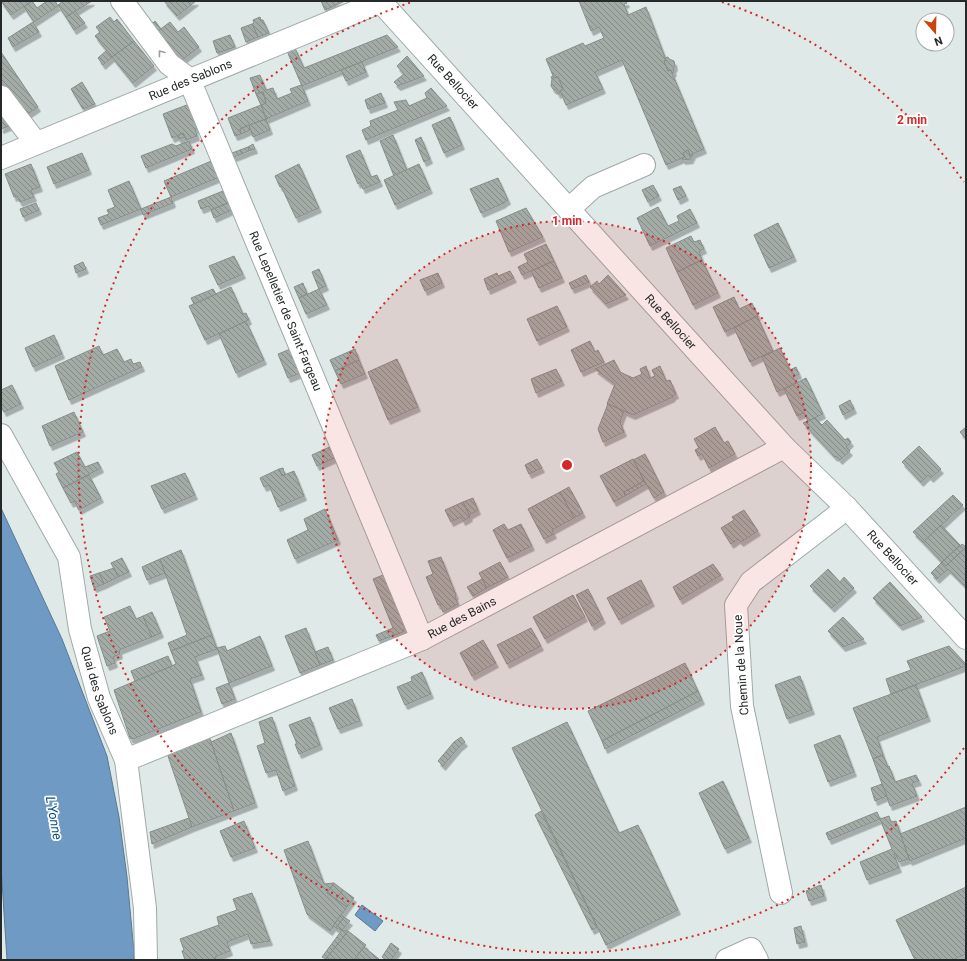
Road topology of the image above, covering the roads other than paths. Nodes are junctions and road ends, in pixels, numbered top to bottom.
1 (122, 1) edge
2 (381, 1) edge
3 (189, 80) junction
4 (1, 97) edge
5 (36, 143) junction
6 (1, 158) edge
7 (644, 165) dead end
8 (569, 209) junction
9 (1, 435) edge
10 (784, 446) junction
11 (847, 508) junction
12 (966, 638) edge
13 (422, 639) junction
14 (126, 760) junction
15 (781, 893) dead end
16 (146, 960) edge
17 (727, 960) edge
18 (758, 960) edge

3 -> 1 street, Rue Lepelletier de Saint-Fargeau
2 - 3 street, Rue des Sablons
2 - 8 street, Rue Bellocier
3 - 5 street, Rue des Sablons
3 - 13 street, Rue Lepelletier de Saint-Fargeau
4 - 5 street
5 - 6 street, Rue des Sablons
7 - 8 street
8 - 10 street, Rue Bellocier
9 - 14 street, Quai des Sablons
10 - 11 street, Rue Bellocier
10 - 13 street, Rue des Bains
11 - 12 street, Rue Bellocier
11 - 15 street, Chemin de la Noue
13 - 14 street, Rue des Bains
14 - 16 street, Quai des Sablons
17 - 18 street

